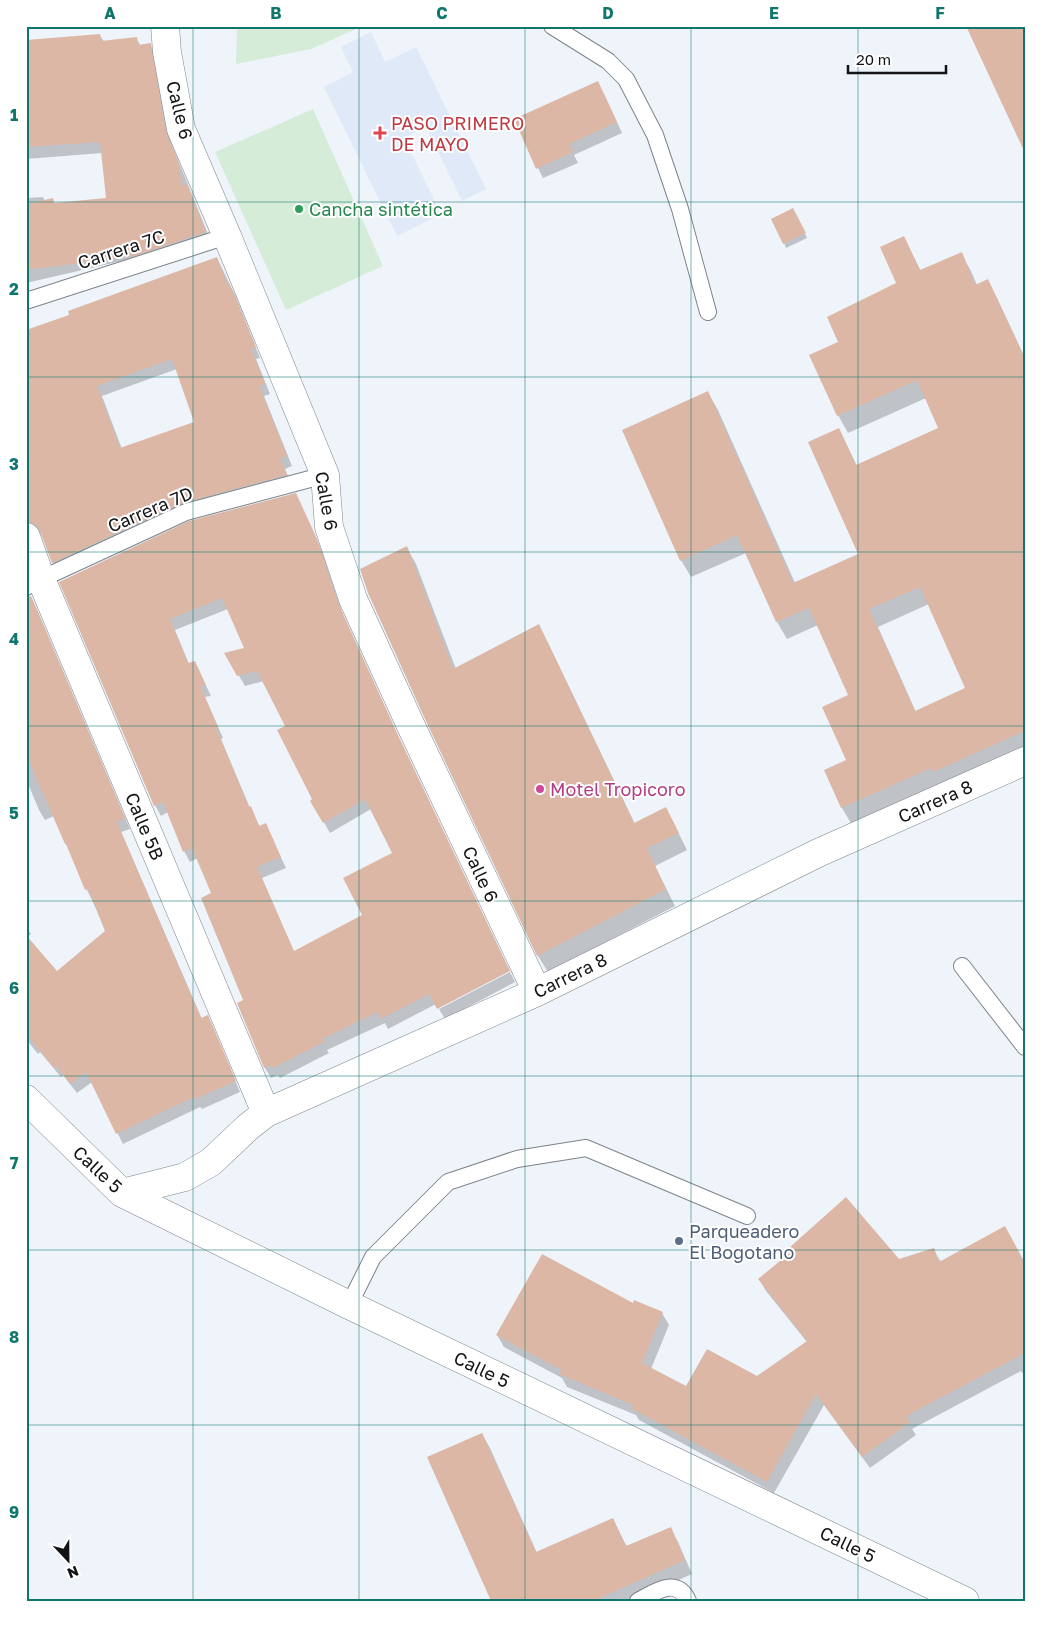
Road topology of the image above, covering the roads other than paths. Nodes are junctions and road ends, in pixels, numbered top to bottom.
1 (165, 26) edge
2 (552, 26) edge
3 (227, 236) junction
4 (26, 301) edge
5 (708, 312) dead end
6 (325, 475) junction
7 (26, 537) edge
8 (34, 583) edge
9 (1025, 761) edge
10 (962, 966) dead end
11 (537, 992) junction
12 (1025, 1047) edge
13 (26, 1099) edge
14 (266, 1113) junction
15 (122, 1193) junction
16 (746, 1216) dead end
17 (349, 1305) junction
18 (638, 1601) edge
19 (688, 1601) edge
20 (966, 1601) edge

1 - 3 street, Calle 6
2 - 5 lane
3 - 4 lane, Carrera 7C
3 - 6 street, Calle 6
6 - 8 lane, Carrera 7D
6 - 11 street, Calle 6
7 - 8 street, Calle 5B
8 - 14 street, Calle 5B
9 - 11 street, Carrera 8
10 - 12 lane
11 - 14 street, Carrera 8
13 - 15 street, Calle 5
14 - 15 street, Carrera 8
15 - 17 street, Calle 5
16 - 17 lane
17 - 20 street, Calle 5
18 - 19 lane

